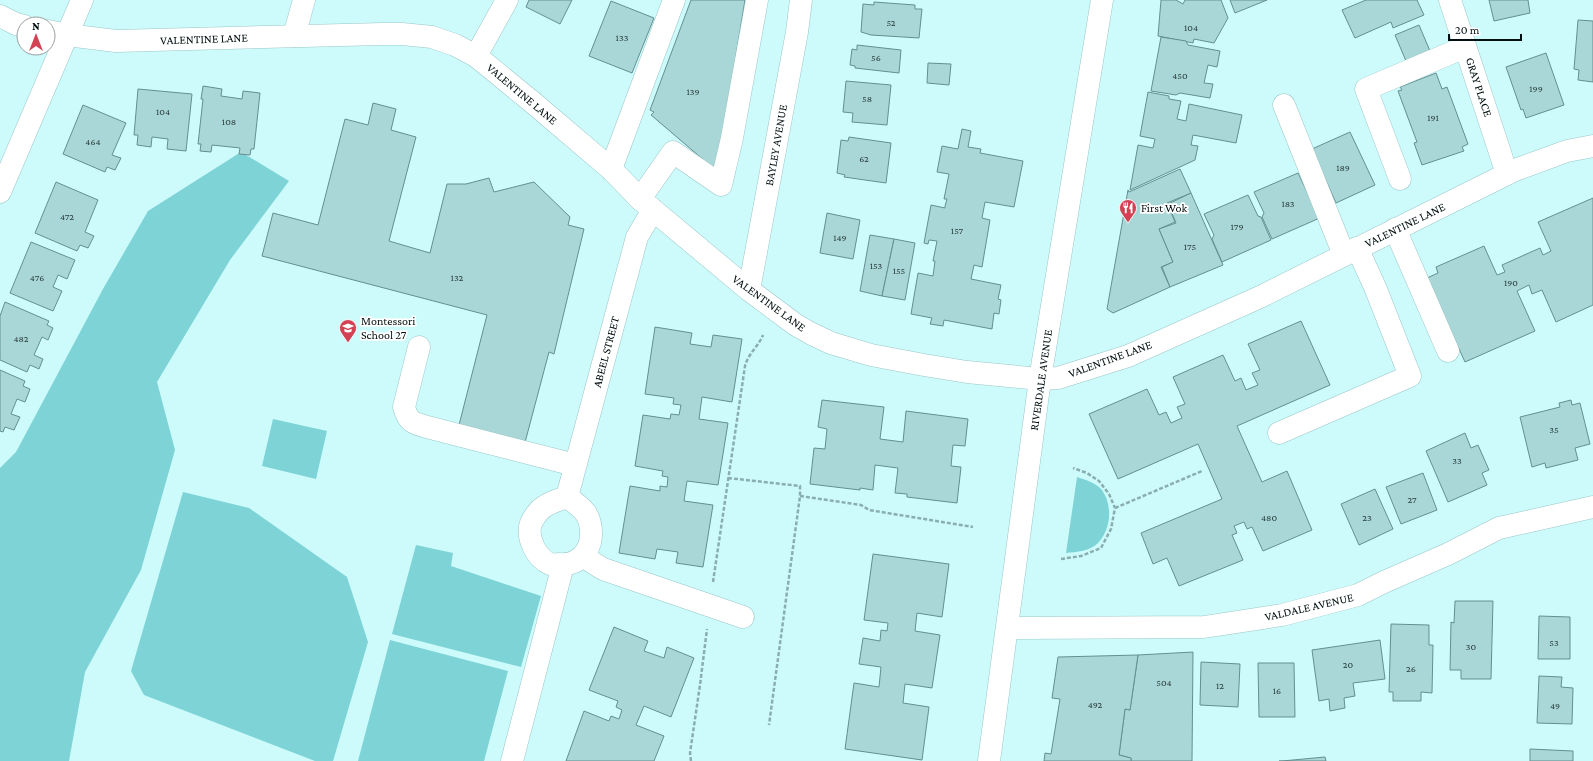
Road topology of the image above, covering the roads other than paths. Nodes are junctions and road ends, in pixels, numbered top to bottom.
1 (82, 0) edge
2 (304, 0) edge
3 (507, 0) edge
4 (674, 0) edge
5 (757, 0) edge
6 (801, 0) edge
7 (1102, 0) edge
8 (1450, 0) edge
9 (0, 16) edge
10 (16, 24) edge
11 (58, 33) edge
12 (294, 36) junction
13 (1465, 47) junction
14 (476, 56) junction
15 (1284, 105) dead end
16 (1593, 146) edge
17 (611, 168) junction
18 (1507, 174) junction
19 (1400, 179) dead end
20 (0, 192) edge
21 (646, 204) junction
22 (1395, 229) junction
23 (1351, 251) junction
24 (749, 290) junction
25 (419, 347) dead end
26 (1448, 351) dead end
27 (1040, 379) junction
28 (1279, 433) dead end
29 (576, 465) junction
30 (567, 497) junction
31 (1593, 507) edge
32 (584, 557) junction
33 (563, 565) junction
34 (743, 617) dead end
35 (1007, 628) junction
36 (512, 761) edge
37 (989, 761) edge

1 - 11 street
2 - 12 street
3 - 14 street
4 - 17 street
5 - 21 street, ABEEL STREET
6 - 24 street, BAYLEY AVENUE
7 - 27 street, RIVERDALE AVENUE
8 - 13 street, GRAY PLACE
9 - 10 street
11 - 12 street, VALENTINE LANE
11 - 20 street
12 - 14 street, VALENTINE LANE
13 - 18 street, GRAY PLACE
13 - 19 street
14 - 17 street, VALENTINE LANE
15 - 23 street
16 - 18 street, VALENTINE LANE
17 - 21 street, VALENTINE LANE
18 - 22 street, VALENTINE LANE
21 - 24 street, VALENTINE LANE
21 - 29 street, ABEEL STREET
22 - 23 street, VALENTINE LANE
22 - 26 street
23 - 27 street, VALENTINE LANE
23 - 28 street
24 - 27 street, VALENTINE LANE
25 - 29 street
27 - 35 street, RIVERDALE AVENUE
29 - 30 street, ABEEL STREET
30 - 32 street
30 - 33 street
31 - 35 street, VALDALE AVENUE
32 - 33 street
32 - 34 street
33 - 36 street
35 - 37 street, RIVERDALE AVENUE

